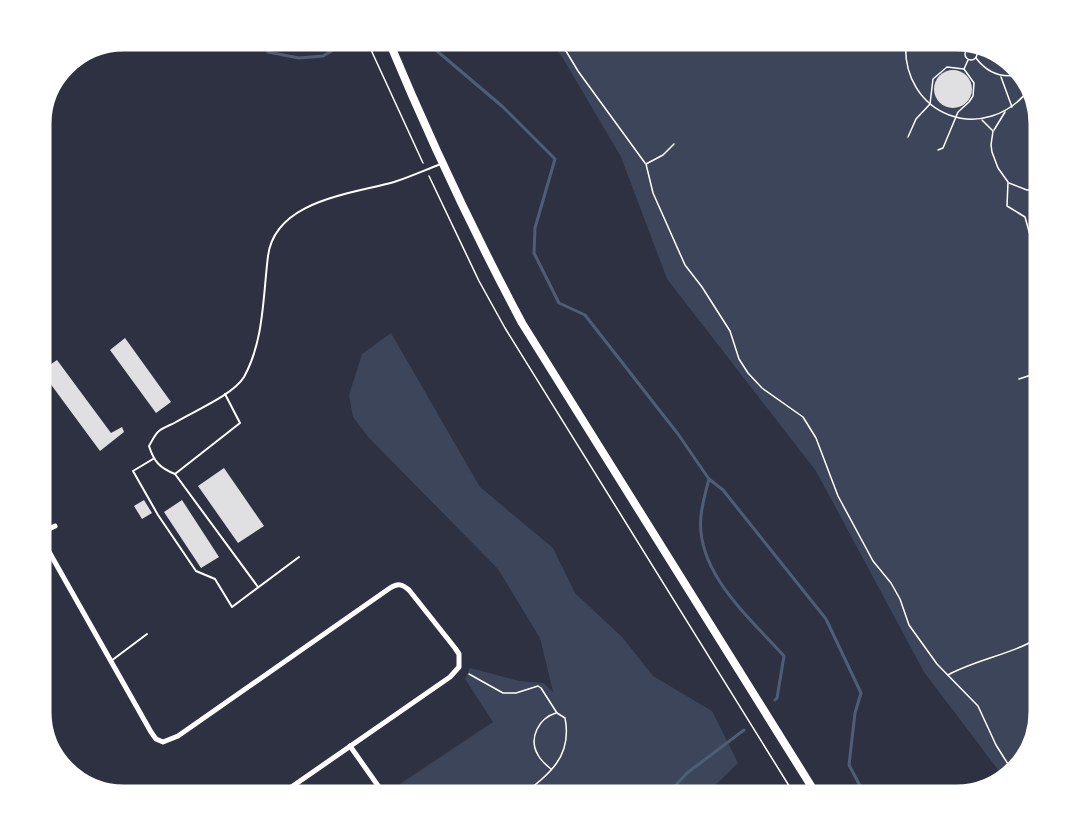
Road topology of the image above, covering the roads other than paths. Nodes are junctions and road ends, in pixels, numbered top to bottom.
1 (392, 50) edge
2 (444, 163) junction
3 (225, 394) junction
4 (153, 459) junction
5 (175, 474) junction
6 (55, 525) dead end
7 (50, 528) edge
8 (50, 553) edge
9 (299, 557) dead end
10 (258, 587) junction
11 (147, 634) dead end
12 (111, 661) junction
13 (350, 746) junction
14 (293, 786) edge
15 (378, 786) edge
16 (811, 786) edge

1 - 2 main road
2 - 3 lane
2 - 16 main road
3 - 4 lane
3 - 5 lane
4 - 5 lane
4 - 10 lane
5 - 10 lane
6 - 7 street
8 - 12 street
9 - 10 lane
11 - 12 lane
12 - 13 street
13 - 14 street
13 - 15 street

